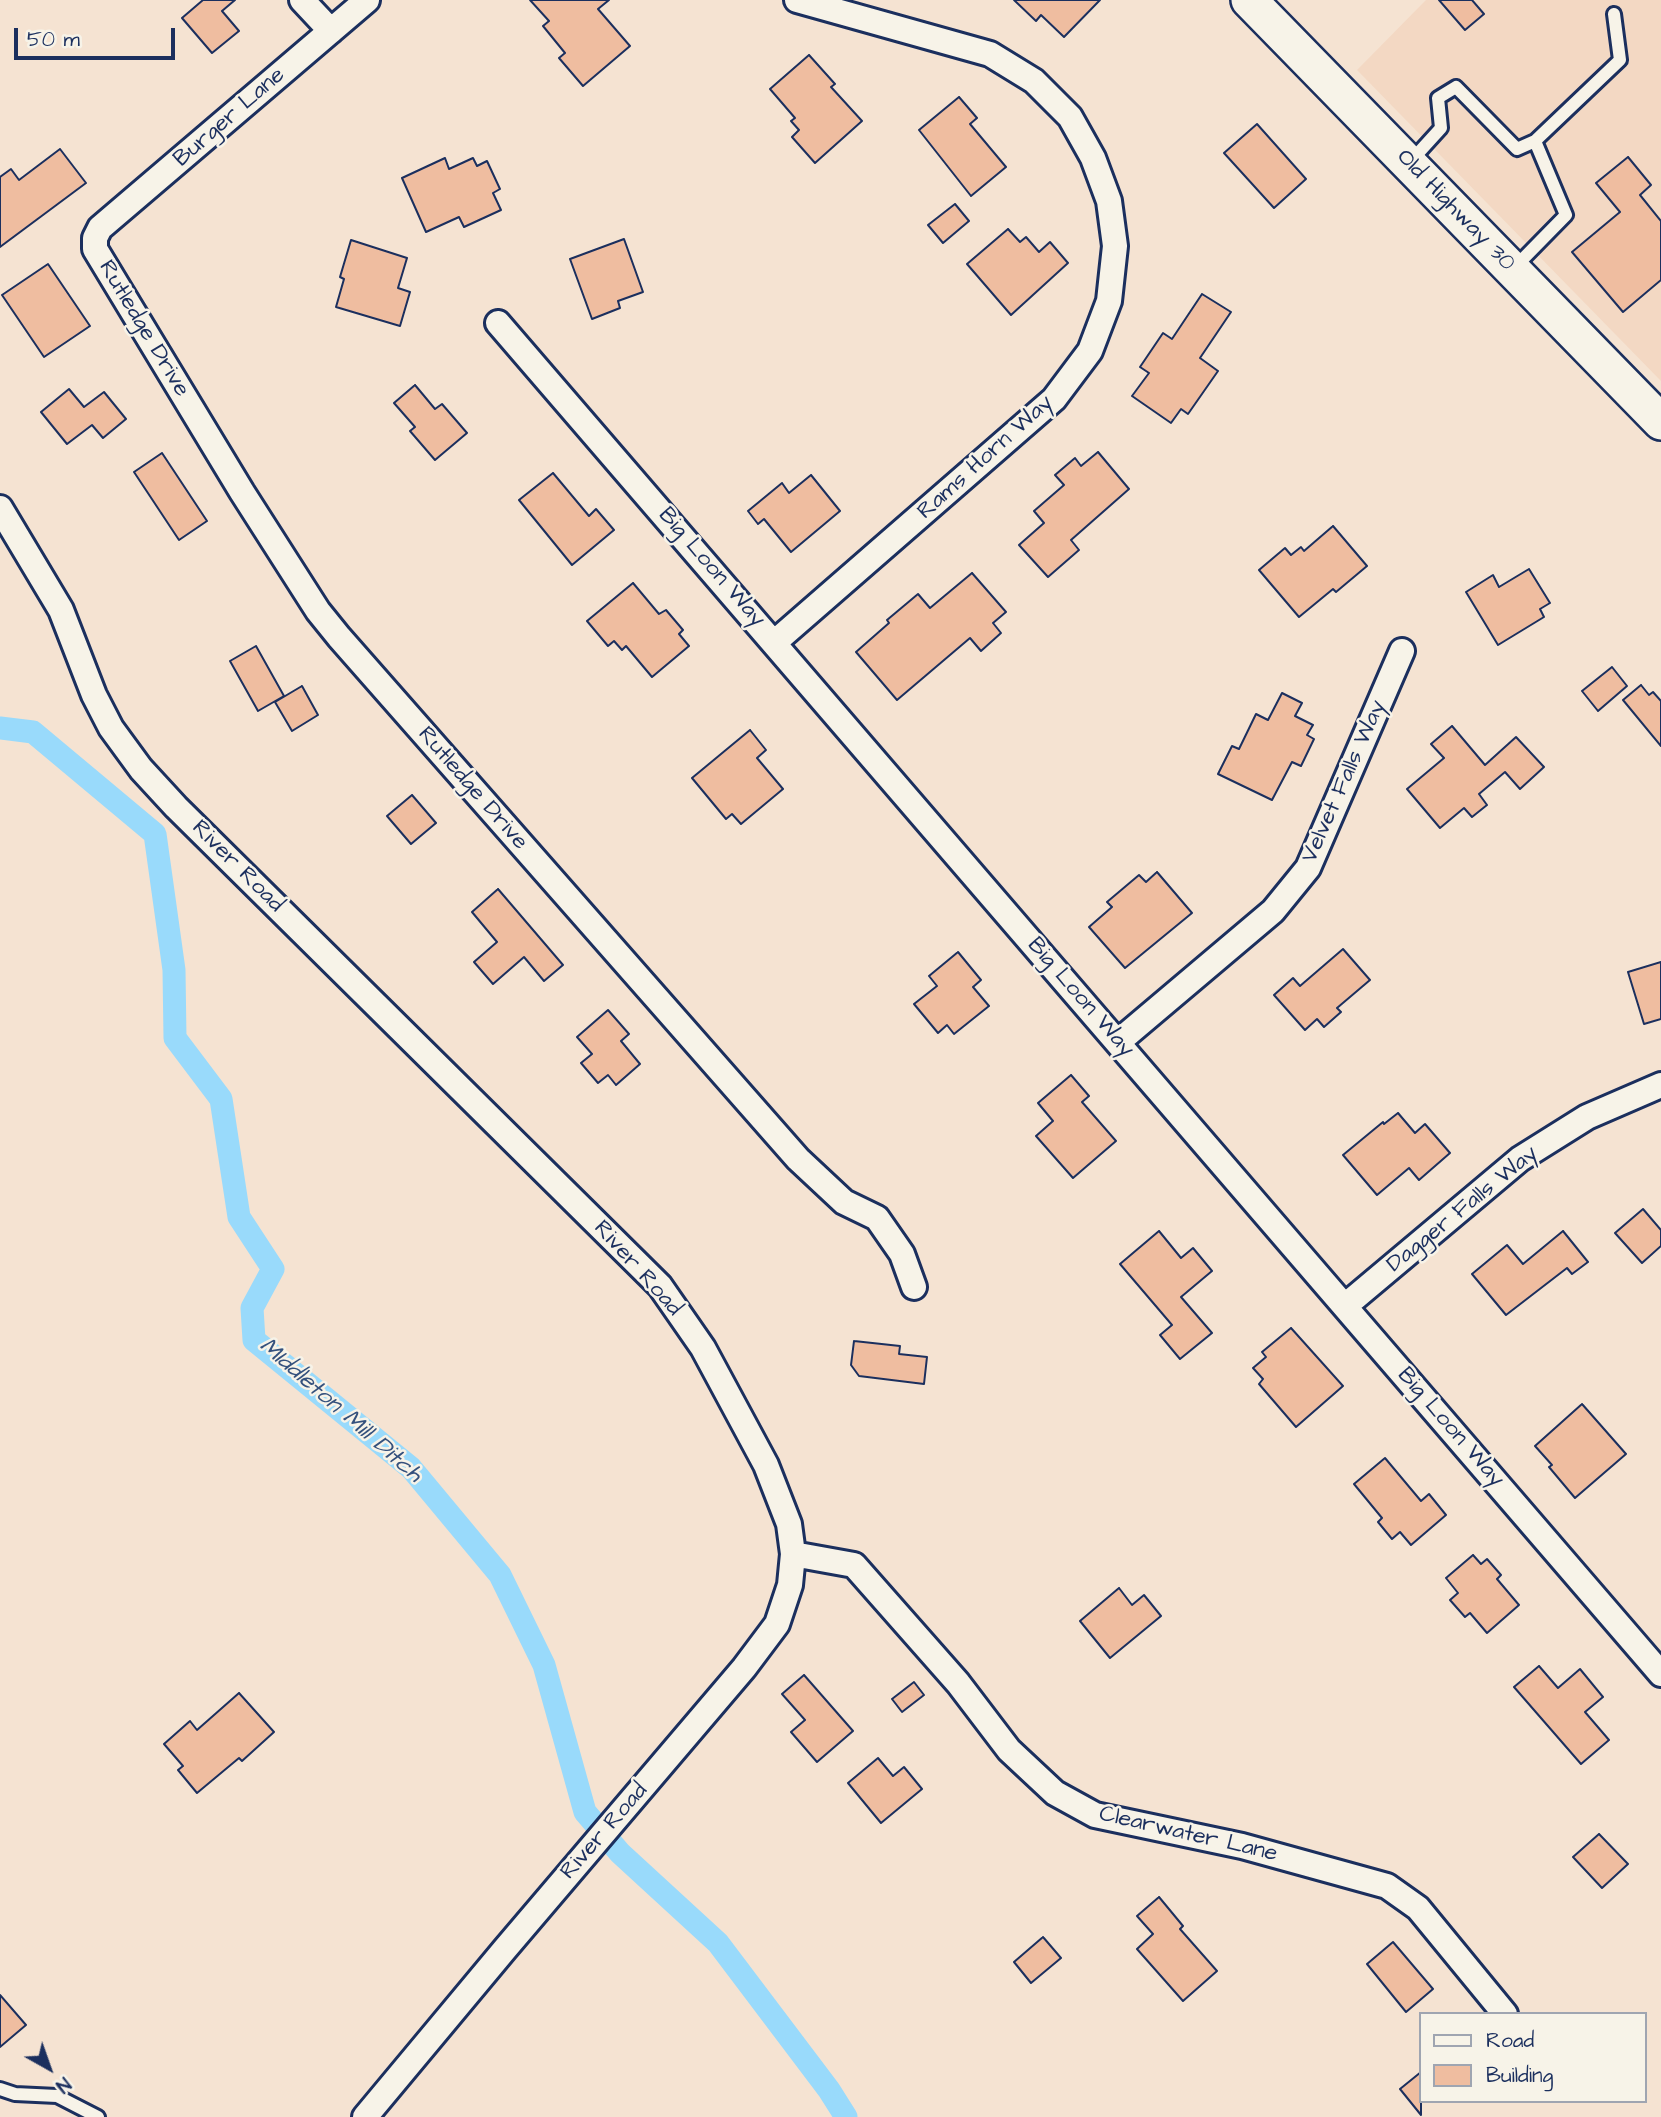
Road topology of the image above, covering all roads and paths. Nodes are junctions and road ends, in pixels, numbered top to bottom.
1 (302, 0) edge
2 (367, 0) edge
3 (797, 0) edge
4 (1249, 0) edge
5 (1614, 14) dead end
6 (331, 31) junction
7 (1535, 141) junction
8 (1409, 164) junction
9 (95, 238) joint
10 (1512, 270) junction
11 (498, 323) dead end
12 (1661, 422) edge
13 (0, 508) edge
14 (775, 642) junction
15 (1402, 652) dead end
16 (1118, 1042) junction
17 (1661, 1085) edge
18 (914, 1287) dead end
19 (1345, 1306) junction
20 (793, 1554) junction
21 (1661, 1674) edge
22 (1503, 2012) edge
23 (0, 2089) edge
24 (98, 2117) edge
25 (365, 2117) edge

1 - 6 street
2 - 6 street, Burger Lane
3 - 14 street, Rams Horn Way
4 - 8 street, Old Highway 30
5 - 7 lane
6 - 9 street, Burger Lane
7 - 8 lane
7 - 10 lane
8 - 10 street, Old Highway 30
9 - 18 street, Rutledge Drive
10 - 12 street, Old Highway 30
11 - 14 street, Big Loon Way
13 - 20 street, River Road
14 - 16 street, Big Loon Way
15 - 16 street, Velvet Falls Way
16 - 19 street, Big Loon Way
17 - 19 street, Dagger Falls Way
19 - 21 street, Big Loon Way
20 - 22 street, Clearwater Lane
20 - 25 street, River Road
23 - 24 lane

